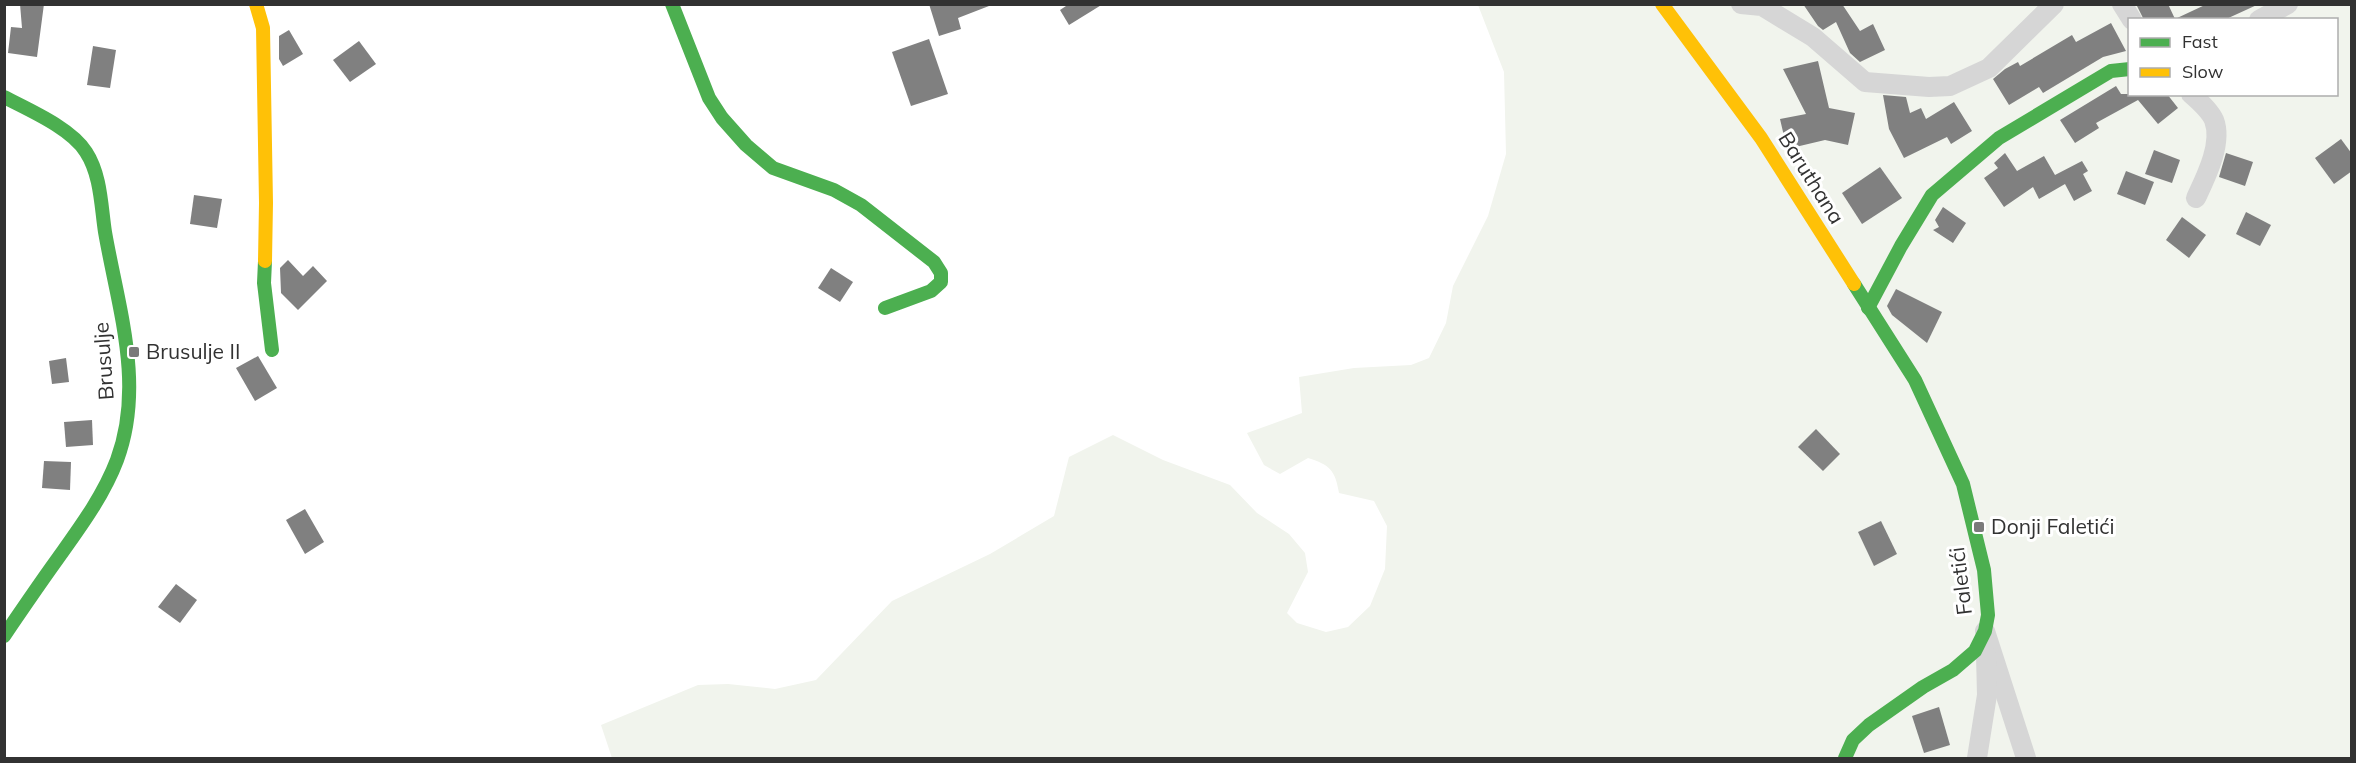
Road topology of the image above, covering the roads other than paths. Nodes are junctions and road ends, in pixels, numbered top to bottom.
1 (256, 4) edge
2 (672, 4) edge
3 (1662, 4) edge
4 (1741, 4) edge
5 (2054, 4) edge
6 (2122, 4) edge
7 (2288, 4) edge
8 (1762, 5) edge
9 (2131, 18) edge
10 (2263, 18) edge
11 (2128, 69) edge
12 (2193, 96) edge
13 (4, 97) edge
14 (2196, 198) dead end
15 (885, 308) dead end
16 (1868, 308) junction
17 (272, 350) dead end
18 (1914, 380) joint
19 (1985, 631) junction
20 (4, 636) edge
21 (1845, 759) edge
22 (1977, 759) edge
23 (2026, 759) edge

1 - 17 street
2 - 15 street
3 - 16 street, Baruthana
4 - 8 street
5 - 8 street
6 - 9 street
7 - 10 street
11 - 16 street
12 - 14 street
13 - 20 street, Brusulje
16 - 18 street, Baruthana
18 - 19 street, Faletići
19 - 21 street, Faletići
19 - 22 street
19 - 23 street

